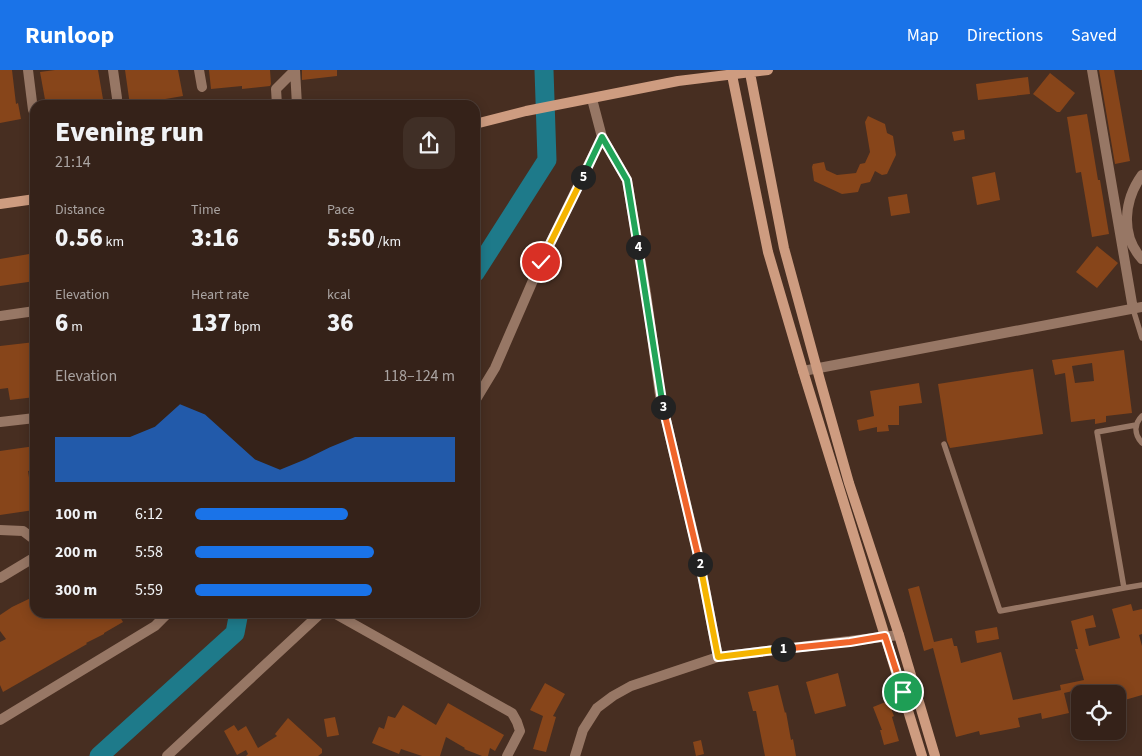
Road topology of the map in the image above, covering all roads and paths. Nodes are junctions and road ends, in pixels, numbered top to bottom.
1 (28, 70) edge
2 (113, 70) edge
3 (199, 70) edge
4 (295, 70) edge
5 (768, 70) edge
6 (1092, 70) edge
7 (750, 73) junction
8 (732, 75) junction
9 (202, 87) dead end
10 (117, 98) dead end
11 (592, 99) junction
12 (32, 100) edge
13 (277, 100) edge
14 (297, 100) edge
15 (480, 123) edge
16 (602, 137) junction
17 (1142, 175) edge
18 (30, 200) edge
19 (0, 204) edge
20 (1142, 259) edge
21 (1138, 308) edge
22 (30, 312) edge
23 (0, 316) edge
24 (1142, 338) edge
25 (817, 369) junction
26 (803, 371) junction
27 (480, 393) edge
28 (1142, 416) edge
29 (30, 419) edge
30 (0, 422) edge
31 (1136, 425) junction
32 (1142, 443) edge
33 (944, 444) dead end
34 (0, 530) edge
35 (30, 537) edge
36 (30, 560) edge
37 (0, 578) edge
38 (1142, 585) edge
39 (1124, 588) junction
40 (163, 618) edge
41 (316, 618) edge
42 (343, 618) edge
43 (899, 635) junction
44 (885, 636) junction
45 (718, 657) junction
46 (0, 720) edge
47 (167, 756) edge
48 (506, 756) edge
49 (575, 756) edge
50 (922, 756) edge
51 (935, 756) edge

1 - 12 street
2 - 10 street
3 - 9 street
4 - 13 street
4 - 14 street
5 - 7 street
6 - 21 street
7 - 8 street
7 - 25 street
8 - 11 street
8 - 26 street
11 - 15 street
11 - 16 street
16 - 27 street
16 - 45 street
17 - 20 street
18 - 19 street
21 - 24 lane
21 - 25 street
22 - 23 street
25 - 26 street
25 - 43 street
26 - 44 street
28 - 31 lane
29 - 30 street
31 - 32 lane
31 - 39 lane
33 - 39 lane
34 - 35 street
36 - 37 street
38 - 39 lane
40 - 46 street
41 - 47 street
42 - 48 street
43 - 44 street
43 - 51 street
44 - 45 street
44 - 50 street
45 - 49 street

